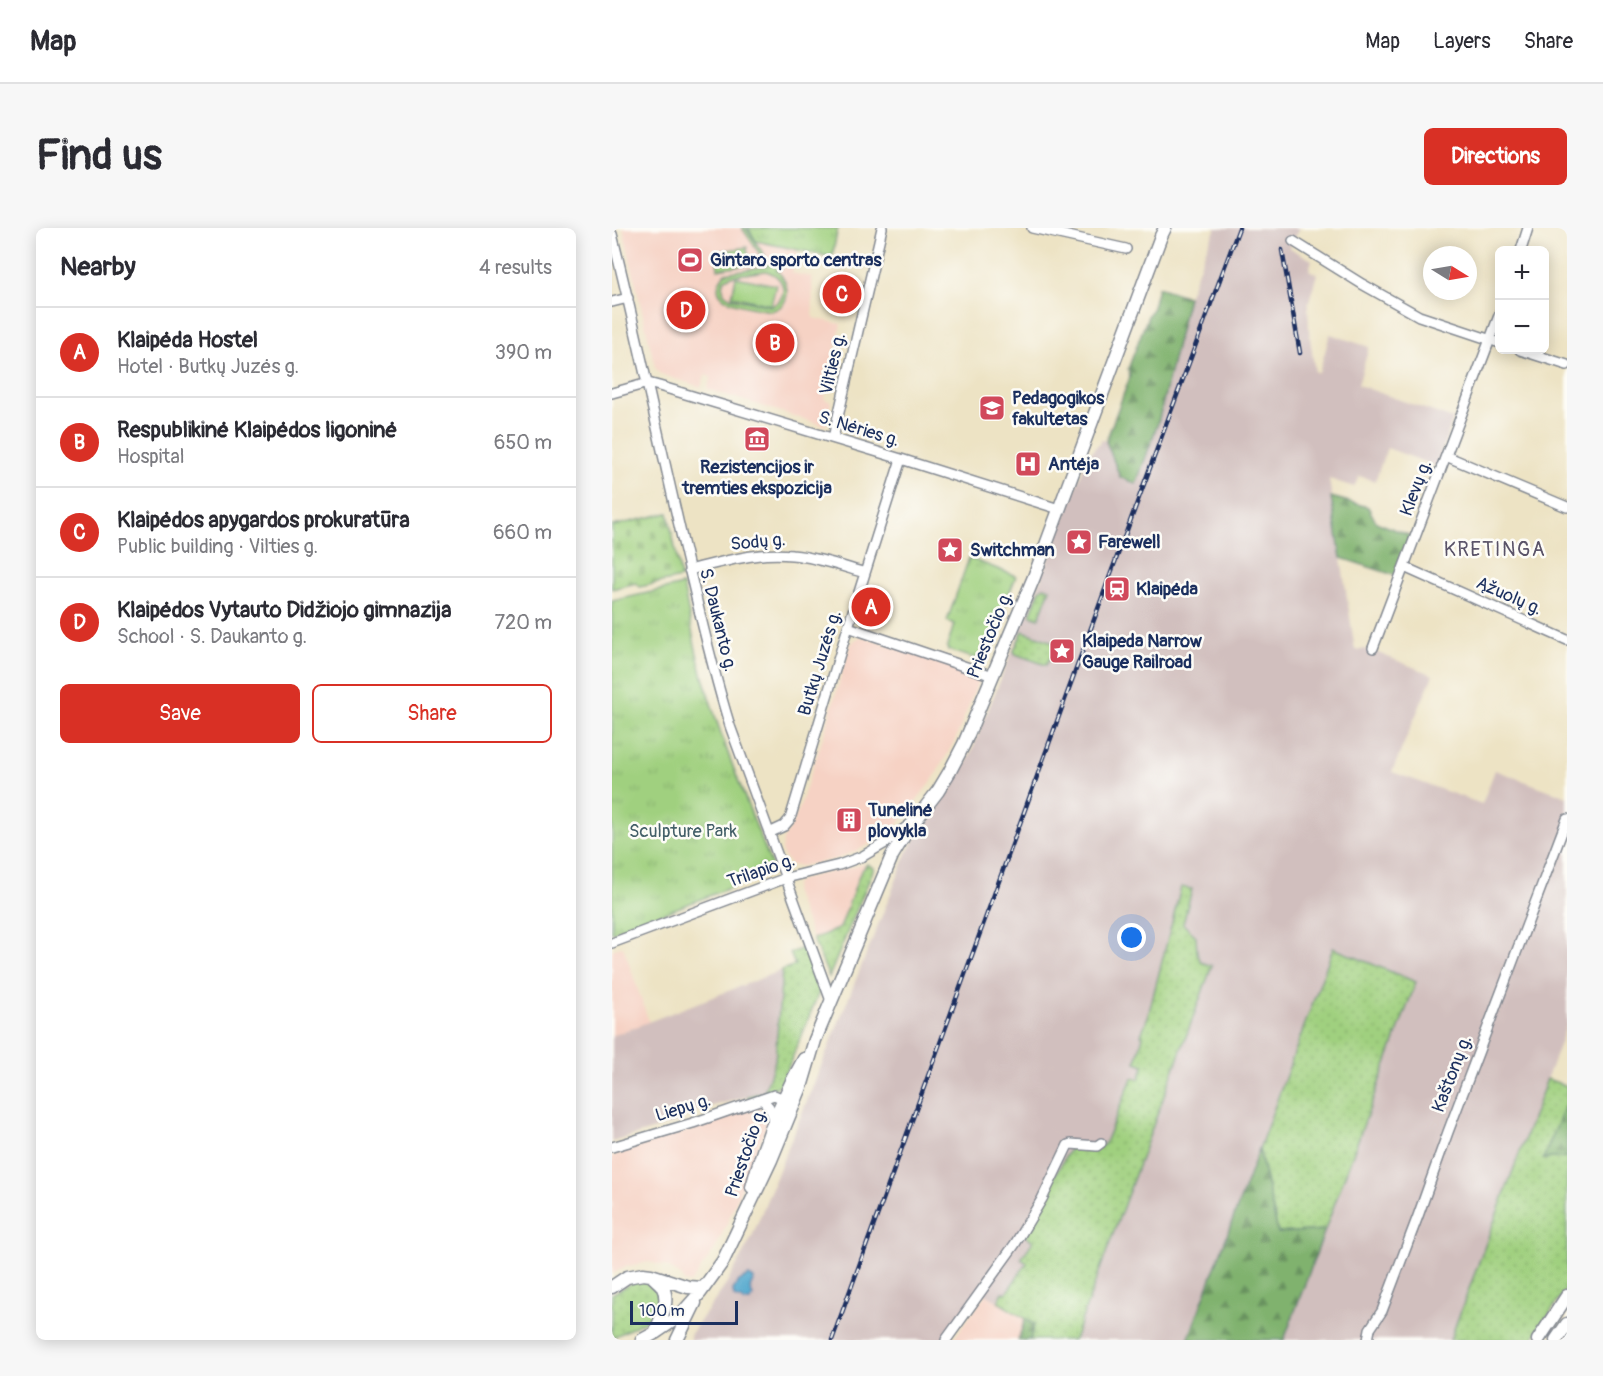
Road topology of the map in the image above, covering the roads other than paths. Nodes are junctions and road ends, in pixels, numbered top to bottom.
1 (882, 228) edge
2 (1032, 228) edge
3 (1165, 228) edge
4 (1528, 228) edge
5 (612, 234) edge
6 (1293, 241) dead end
7 (1522, 246) edge
8 (1126, 249) dead end
9 (628, 298) junction
10 (612, 302) edge
11 (1495, 342) edge
12 (1533, 354) edge
13 (1567, 365) edge
14 (648, 383) junction
15 (612, 393) edge
16 (833, 438) junction
17 (1446, 456) junction
18 (901, 459) junction
19 (1567, 507) edge
20 (1059, 509) junction
21 (1404, 567) junction
22 (689, 570) junction
23 (865, 573) junction
24 (848, 627) junction
25 (1567, 640) edge
26 (1372, 648) dead end
27 (993, 676) junction
28 (1567, 819) edge
29 (916, 820) junction
30 (769, 833) junction
31 (786, 878) junction
32 (612, 943) edge
33 (831, 1001) junction
34 (762, 1099) junction
35 (789, 1101) junction
36 (775, 1120) junction
37 (1101, 1143) dead end
38 (612, 1147) edge
39 (743, 1219) junction
40 (651, 1275) junction
41 (612, 1287) edge
42 (701, 1291) junction
43 (1567, 1296) edge
44 (1567, 1324) edge
45 (655, 1333) junction
46 (642, 1340) edge
47 (677, 1340) edge
48 (946, 1340) edge
49 (1368, 1340) edge
50 (1538, 1340) edge
51 (1556, 1340) edge

1 - 16 street, Vilties g.
2 - 8 street
3 - 20 main road, Priestočio g.
4 - 7 street
5 - 9 street, S. Daukanto g.
6 - 11 street
9 - 10 street
9 - 14 street, S. Daukanto g.
11 - 17 street, Klevų g.
12 - 13 street
14 - 15 street
14 - 16 street, S. Nėries g.
14 - 22 street, S. Daukanto g.
16 - 18 street, S. Nėries g.
17 - 19 street
17 - 21 street, Klevų g.
18 - 20 street, S. Nėries g.
18 - 23 street, Butkų Juzės g.
20 - 27 main road, Priestočio g.
21 - 25 street, Ąžuolų g.
21 - 26 street, Klevų g.
22 - 23 street, Sodų g.
22 - 30 street, S. Daukanto g.
23 - 24 street, Butkų Juzės g.
24 - 27 street
24 - 30 street, Butkų Juzės g.
27 - 29 main road, Priestočio g.
28 - 49 street, Kaštonų g.
29 - 31 street, Trilapio g.
29 - 33 main road, Priestočio g.
30 - 31 street, S. Daukanto g.
31 - 32 street, Trilapio g.
31 - 33 street, S. Daukanto g.
33 - 35 main road, Priestočio g.
34 - 35 street, Liepų g.
34 - 36 street
34 - 38 street, Liepų g.
35 - 36 main road, Priestočio g.
35 - 39 main road, Priestočio g.
36 - 39 main road, Priestočio g.
37 - 48 street
39 - 42 main road, Priestočio g.
40 - 41 main road
40 - 42 main road
40 - 45 main road
42 - 45 main road, Priestočio g.
42 - 47 main road
43 - 50 main road
44 - 51 main road
45 - 46 main road, Priestočio g.

